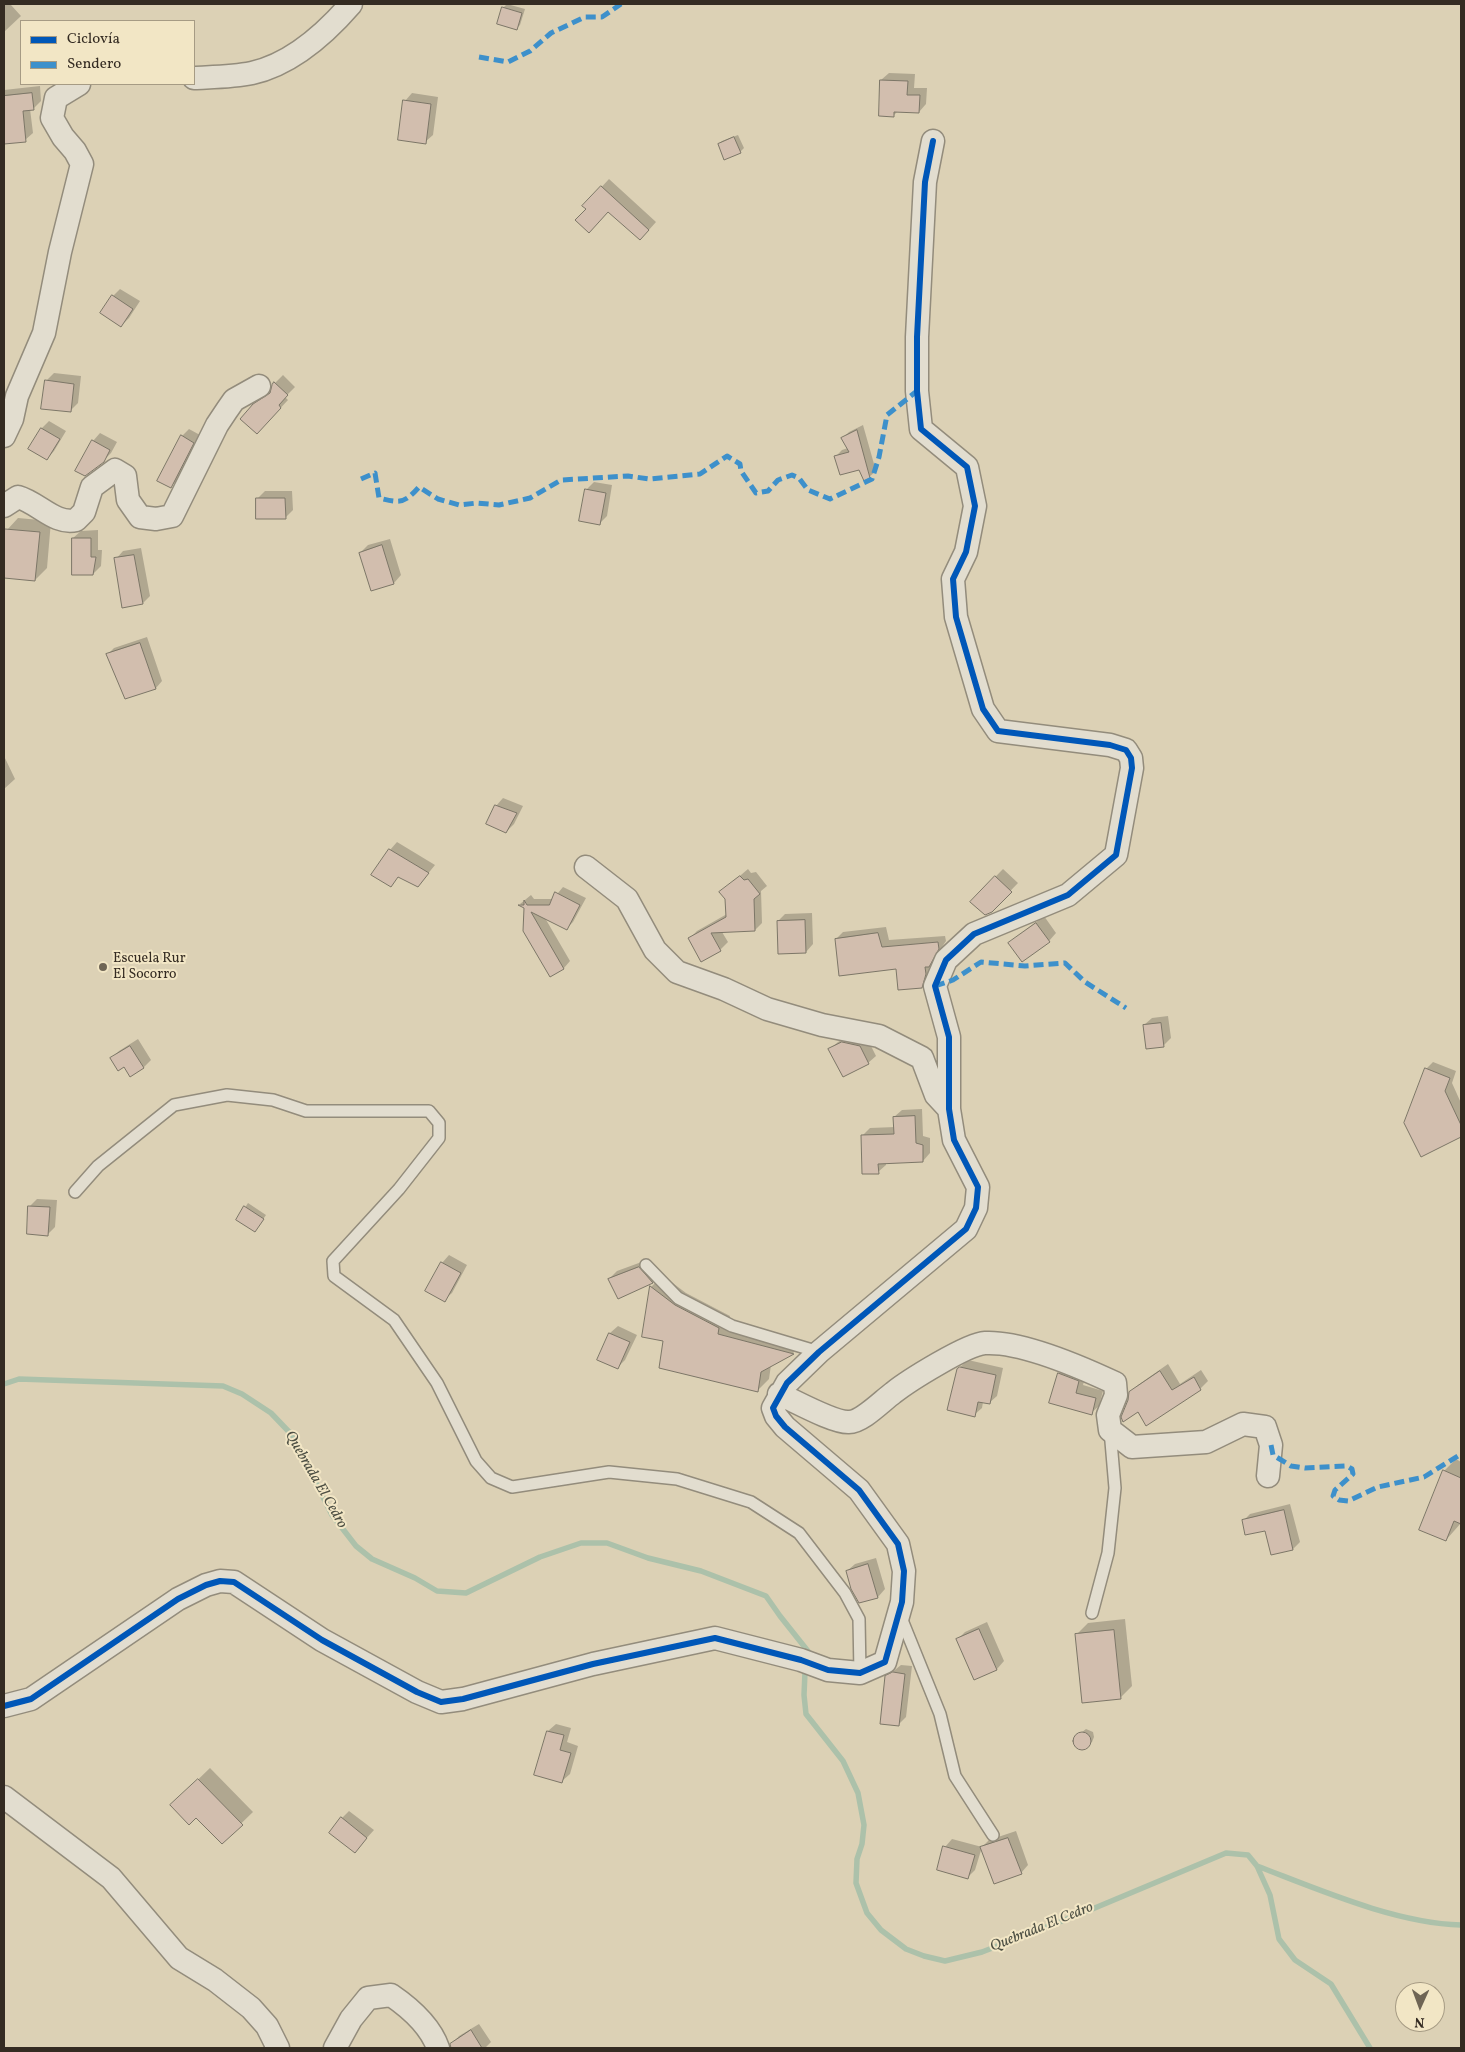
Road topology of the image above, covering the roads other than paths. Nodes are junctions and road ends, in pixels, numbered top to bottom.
1 (352, 4) edge
2 (195, 78) edge
3 (77, 85) edge
4 (933, 141) dead end
5 (259, 386) dead end
6 (4, 436) edge
7 (4, 506) edge
8 (586, 867) dead end
9 (949, 1109) junction
10 (75, 1192) dead end
11 (646, 1265) dead end
12 (820, 1352) junction
13 (779, 1394) junction
14 (1110, 1430) junction
15 (1268, 1476) dead end
16 (899, 1612) junction
17 (1092, 1613) dead end
18 (860, 1673) junction
19 (4, 1706) edge
20 (4, 1797) edge
21 (993, 1834) dead end
22 (278, 2048) edge
23 (335, 2048) edge
24 (438, 2048) edge

1 - 2 street
3 - 6 street
4 - 9 street
5 - 7 street
8 - 9 street
9 - 12 street
10 - 18 lane
11 - 12 lane
12 - 13 street
13 - 14 street
13 - 16 street
14 - 15 street
14 - 17 lane
16 - 18 street
16 - 21 lane
18 - 19 street
20 - 22 street
23 - 24 street

